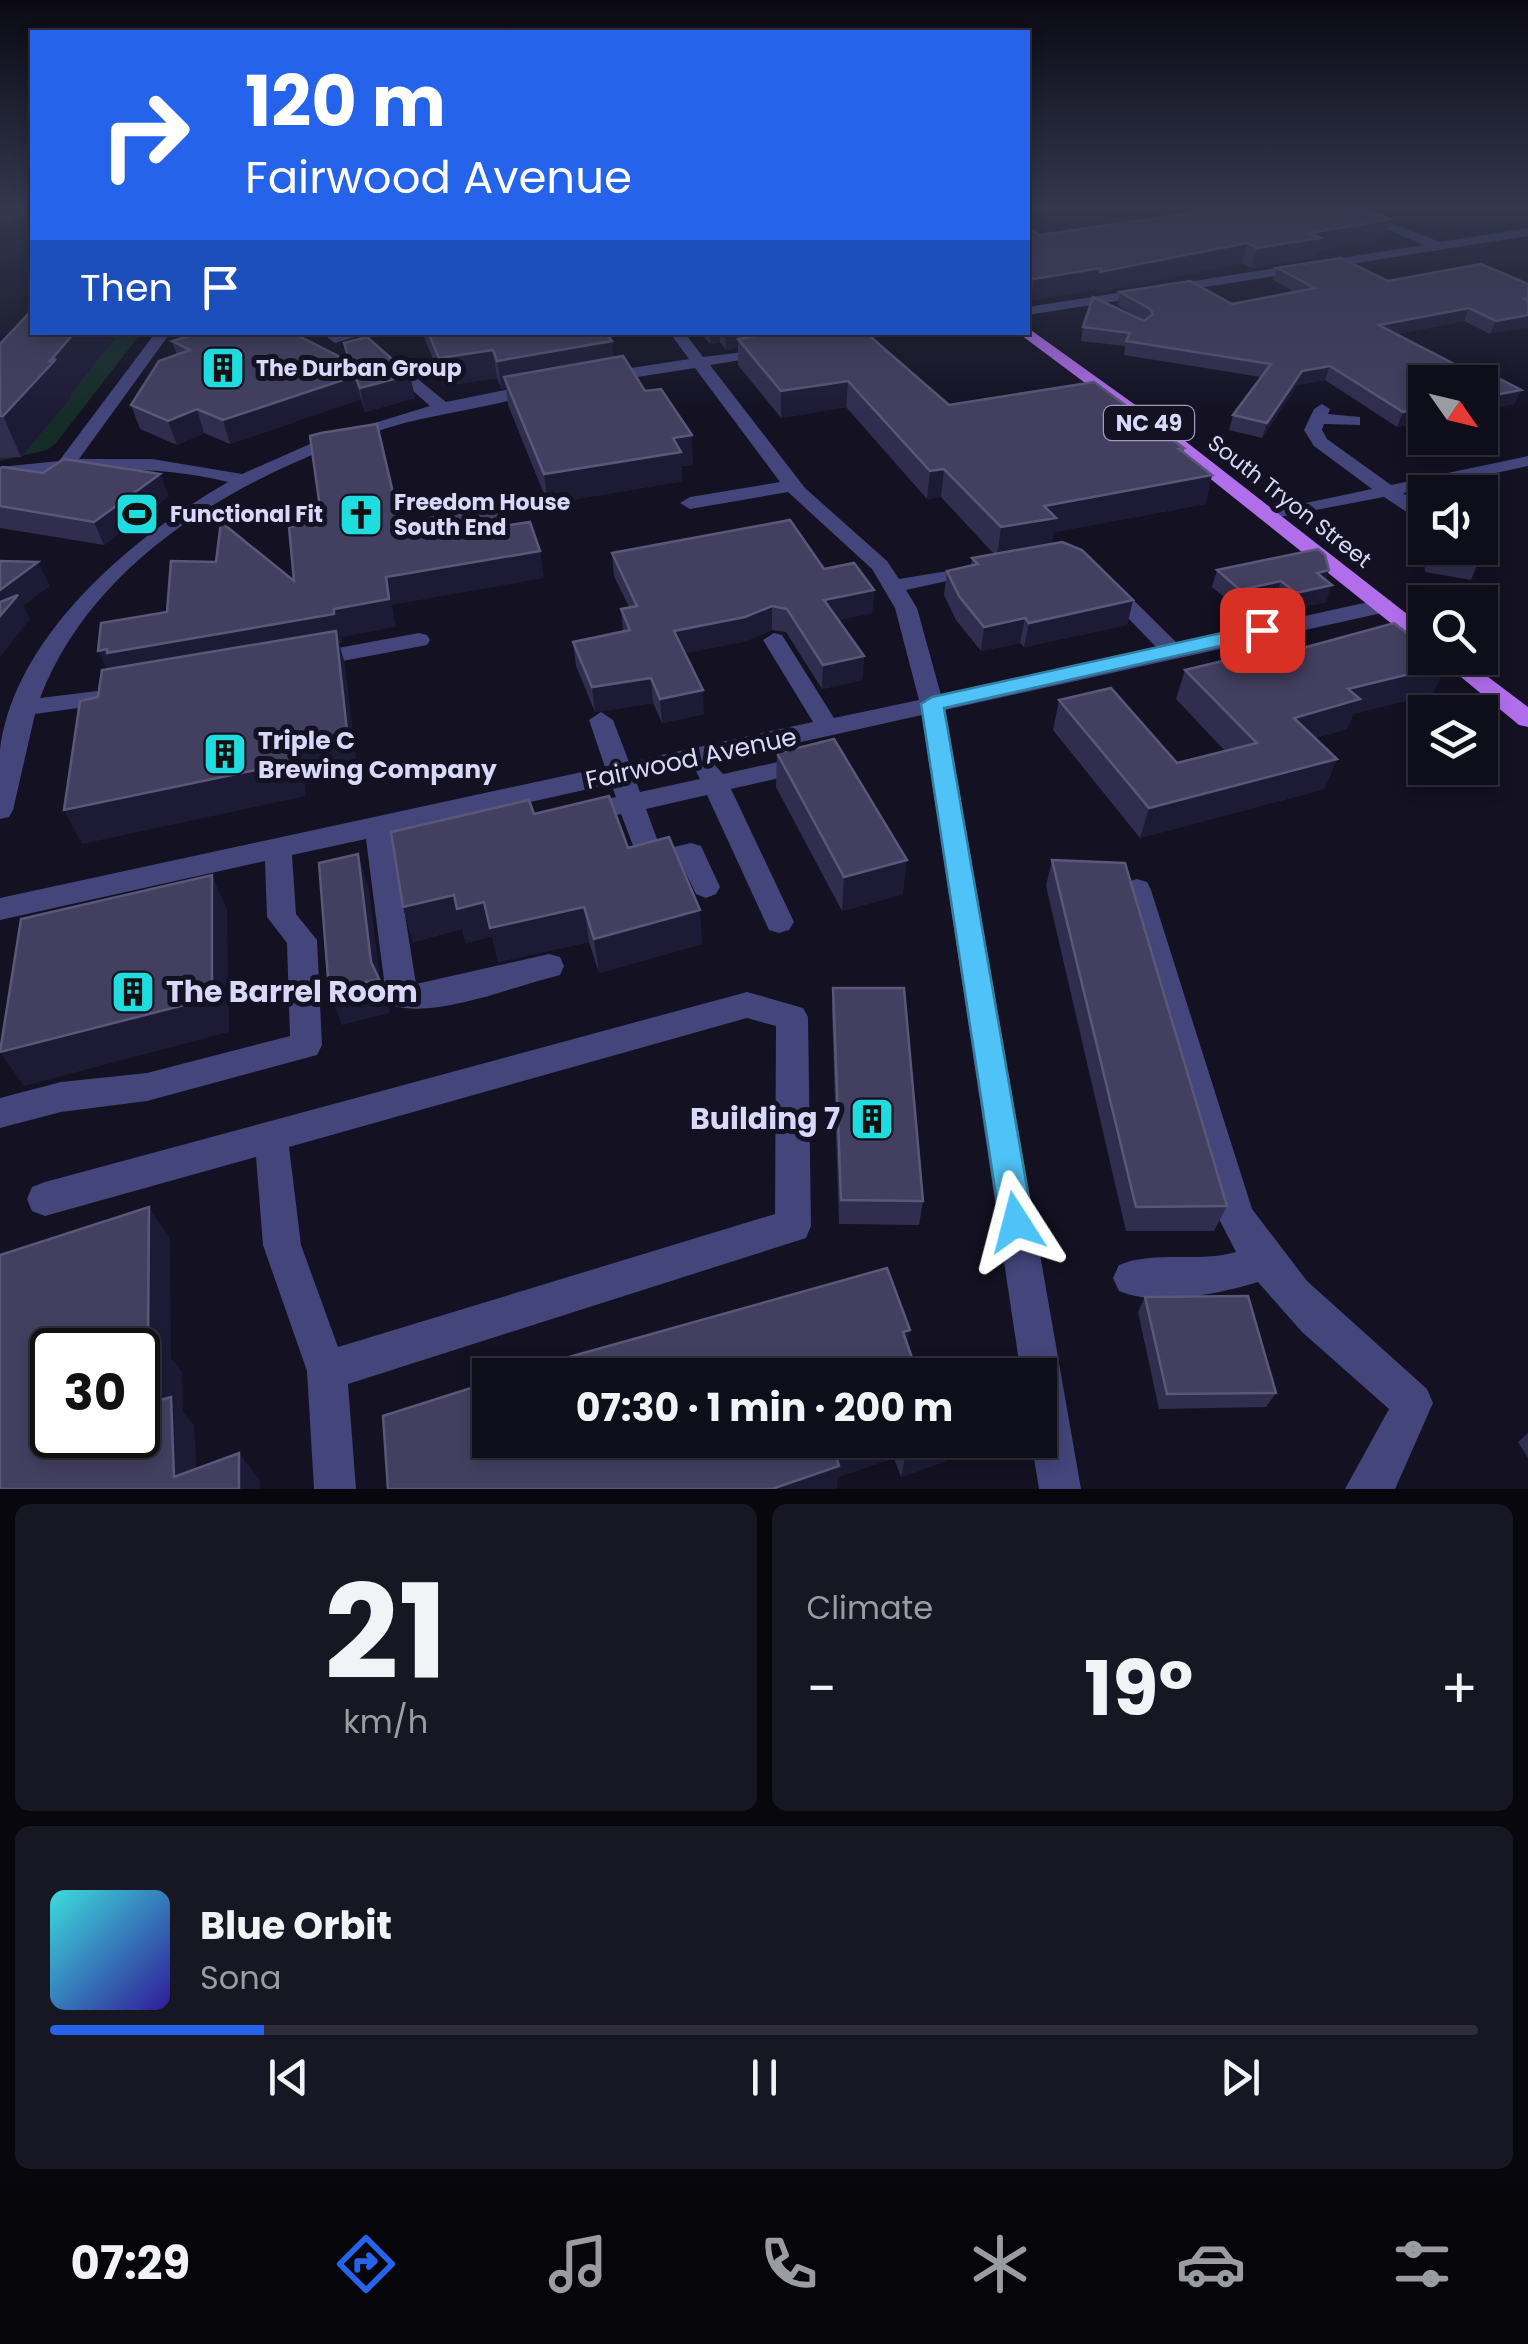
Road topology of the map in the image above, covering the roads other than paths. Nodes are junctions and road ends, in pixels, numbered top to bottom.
1 (1247, 276) edge
2 (1092, 301) junction
3 (1030, 311) edge
4 (1118, 315) edge
5 (162, 335) edge
6 (679, 335) edge
7 (871, 335) edge
8 (1030, 335) edge
9 (814, 344) edge
10 (796, 348) edge
11 (173, 350) edge
12 (148, 352) junction
13 (332, 361) edge
14 (702, 362) junction
15 (442, 408) junction
16 (1354, 421) dead end
17 (1528, 461) edge
18 (66, 464) junction
19 (0, 473) edge
20 (244, 480) junction
21 (793, 485) junction
22 (1389, 491) junction
23 (690, 503) dead end
24 (1408, 505) edge
25 (1270, 516) junction
26 (992, 566) edge
27 (1088, 567) edge
28 (894, 586) junction
29 (1382, 606) junction
30 (1408, 626) edge
31 (420, 640) dead end
32 (774, 640) dead end
33 (1172, 650) junction
34 (287, 664) edge
35 (1471, 675) edge
36 (138, 692) edge
37 (932, 704) junction
38 (25, 708) junction
39 (1528, 719) edge
40 (601, 720) dead end
41 (828, 728) junction
42 (702, 755) junction
43 (815, 762) edge
44 (620, 773) junction
45 (715, 784) junction
46 (631, 803) junction
47 (0, 810) edge
48 (569, 817) edge
49 (378, 827) junction
50 (278, 849) junction
51 (706, 888) dead end
52 (1137, 890) edge
53 (0, 909) edge
54 (779, 922) dead end
55 (549, 966) dead end
56 (0, 1114) edge
57 (271, 1136) junction
58 (44, 1199) dead end
59 (1263, 1262) junction
60 (1132, 1278) dead end
61 (327, 1371) junction
62 (1380, 1484) edge
63 (335, 1489) edge
64 (1060, 1489) edge

1 - 2 street
2 - 3 street
2 - 4 street
5 - 12 street
6 - 14 street
7 - 9 street
8 - 25 main road, South Tryon Street / NC 49
10 - 14 street
11 - 12 street
12 - 18 street
13 - 15 street
14 - 15 street
14 - 21 street
15 - 20 street
16 - 22 street
17 - 22 street
18 - 19 street
18 - 20 street
20 - 38 street
21 - 23 street
21 - 28 street
22 - 24 street
22 - 25 street
25 - 29 main road, South Tryon Street / NC 49
26 - 28 street
27 - 33 street
28 - 37 street
29 - 30 main road, South Tryon Street / NC 49
29 - 33 street, Fairwood Avenue
31 - 34 street
32 - 41 street
33 - 37 street, Fairwood Avenue
35 - 39 main road
36 - 38 street
37 - 41 street, Fairwood Avenue
37 - 64 street
38 - 47 street
40 - 44 street
41 - 42 street, Fairwood Avenue
42 - 44 street, Fairwood Avenue
42 - 45 street
43 - 45 street
44 - 46 street
44 - 49 street, Fairwood Avenue
45 - 46 street
45 - 54 street
46 - 48 street
46 - 51 street
49 - 50 street, Fairwood Avenue
49 - 55 street
50 - 53 street, Fairwood Avenue
50 - 56 street
52 - 59 street
57 - 58 street
57 - 61 street
57 - 61 street
59 - 60 street
59 - 62 street
61 - 63 street

